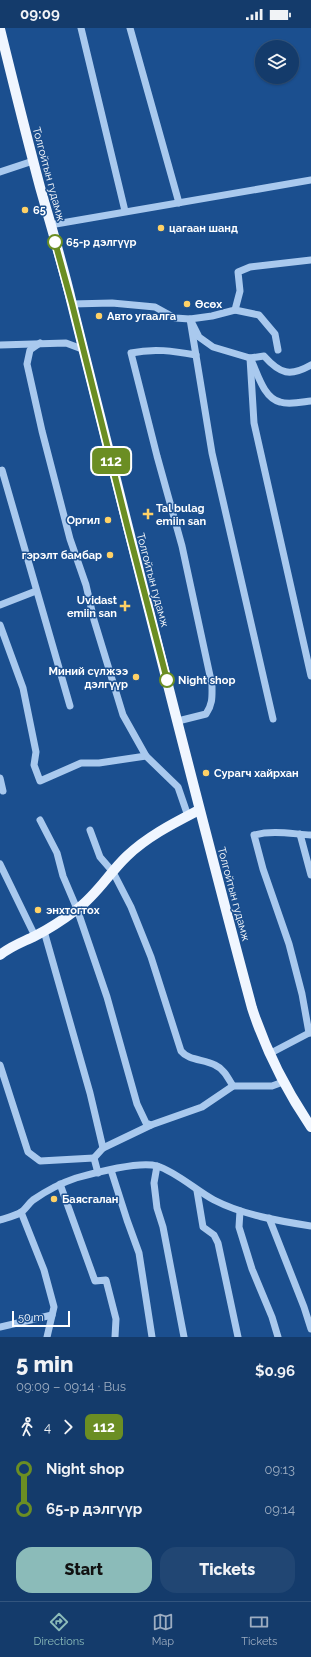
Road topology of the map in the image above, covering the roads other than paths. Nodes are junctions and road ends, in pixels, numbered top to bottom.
1 (81, 28) edge
2 (130, 28) edge
3 (0, 29) edge
4 (33, 161) junction
5 (0, 172) edge
6 (311, 180) edge
7 (179, 203) junction
8 (125, 211) junction
9 (50, 224) junction
10 (311, 260) edge
11 (72, 304) junction
12 (235, 310) junction
13 (190, 319) junction
14 (40, 343) junction
15 (0, 345) edge
16 (82, 349) junction
17 (278, 350) dead end
18 (196, 355) junction
19 (250, 358) junction
20 (311, 365) edge
21 (311, 401) edge
22 (2, 470) dead end
23 (36, 591) junction
24 (0, 605) edge
25 (0, 625) edge
26 (311, 676) edge
27 (70, 706) dead end
28 (272, 719) dead end
29 (178, 721) junction
30 (146, 756) junction
31 (0, 778) edge
32 (3, 791) dead end
33 (199, 810) junction
34 (188, 816) junction
35 (40, 820) dead end
36 (90, 830) dead end
37 (300, 834) junction
38 (311, 834) edge
39 (0, 864) edge
40 (113, 872) junction
41 (311, 875) edge
42 (77, 909) junction
43 (40, 933) junction
44 (0, 955) edge
45 (310, 1033) edge
46 (269, 1054) junction
47 (0, 1065) edge
48 (283, 1082) junction
49 (233, 1086) junction
50 (151, 1125) junction
51 (311, 1127) edge
52 (103, 1148) junction
53 (94, 1158) junction
54 (157, 1166) junction
55 (111, 1170) junction
56 (98, 1173) junction
57 (60, 1184) junction
58 (197, 1191) junction
59 (240, 1211) junction
60 (21, 1212) junction
61 (269, 1218) junction
62 (0, 1220) edge
63 (311, 1226) edge
64 (52, 1315) junction
65 (0, 1327) edge
66 (311, 1329) edge
67 (47, 1337) edge
68 (115, 1337) edge
69 (152, 1337) edge
70 (184, 1337) edge
71 (238, 1337) edge
72 (278, 1337) edge

1 - 8 street
2 - 7 street
3 - 4 main road, Толгойтын гудамж
4 - 5 street
4 - 9 main road, Толгойтын гудамж
6 - 7 street
7 - 8 street
8 - 9 street
9 - 11 main road, Толгойтын гудамж
10 - 12 street
11 - 13 street
11 - 16 main road, Толгойтын гудамж
12 - 13 street
12 - 17 street
13 - 18 street
13 - 19 street
14 - 15 street
14 - 16 street
14 - 30 street
16 - 29 main road, Толгойтын гудамж
18 - 28 street
18 - 29 street
19 - 20 street
19 - 21 street
19 - 26 street
22 - 23 street
23 - 24 street
23 - 27 street
25 - 30 street
29 - 33 main road, Толгойтын гудамж
30 - 34 street
31 - 32 street
33 - 34 main road
33 - 46 main road, Толгойтын гудамж
34 - 40 main road
35 - 42 street
36 - 40 street
37 - 38 street
37 - 41 street
37 - 45 street
39 - 43 street
40 - 42 main road
40 - 49 street
42 - 43 main road
42 - 50 street
43 - 44 main road
43 - 52 street
45 - 46 street
46 - 48 main road, Толгойтын гудамж
47 - 53 street
48 - 49 street
48 - 51 main road, Толгойтын гудамж
49 - 50 street
50 - 52 street
52 - 53 street
53 - 56 street
54 - 55 street
54 - 58 street
54 - 70 street
55 - 56 street
55 - 69 street
56 - 57 street
57 - 60 street
57 - 68 street
58 - 59 street
58 - 71 street
59 - 61 street
59 - 72 street
60 - 62 street
60 - 64 street
61 - 63 street
61 - 66 street
64 - 65 street
64 - 67 street

